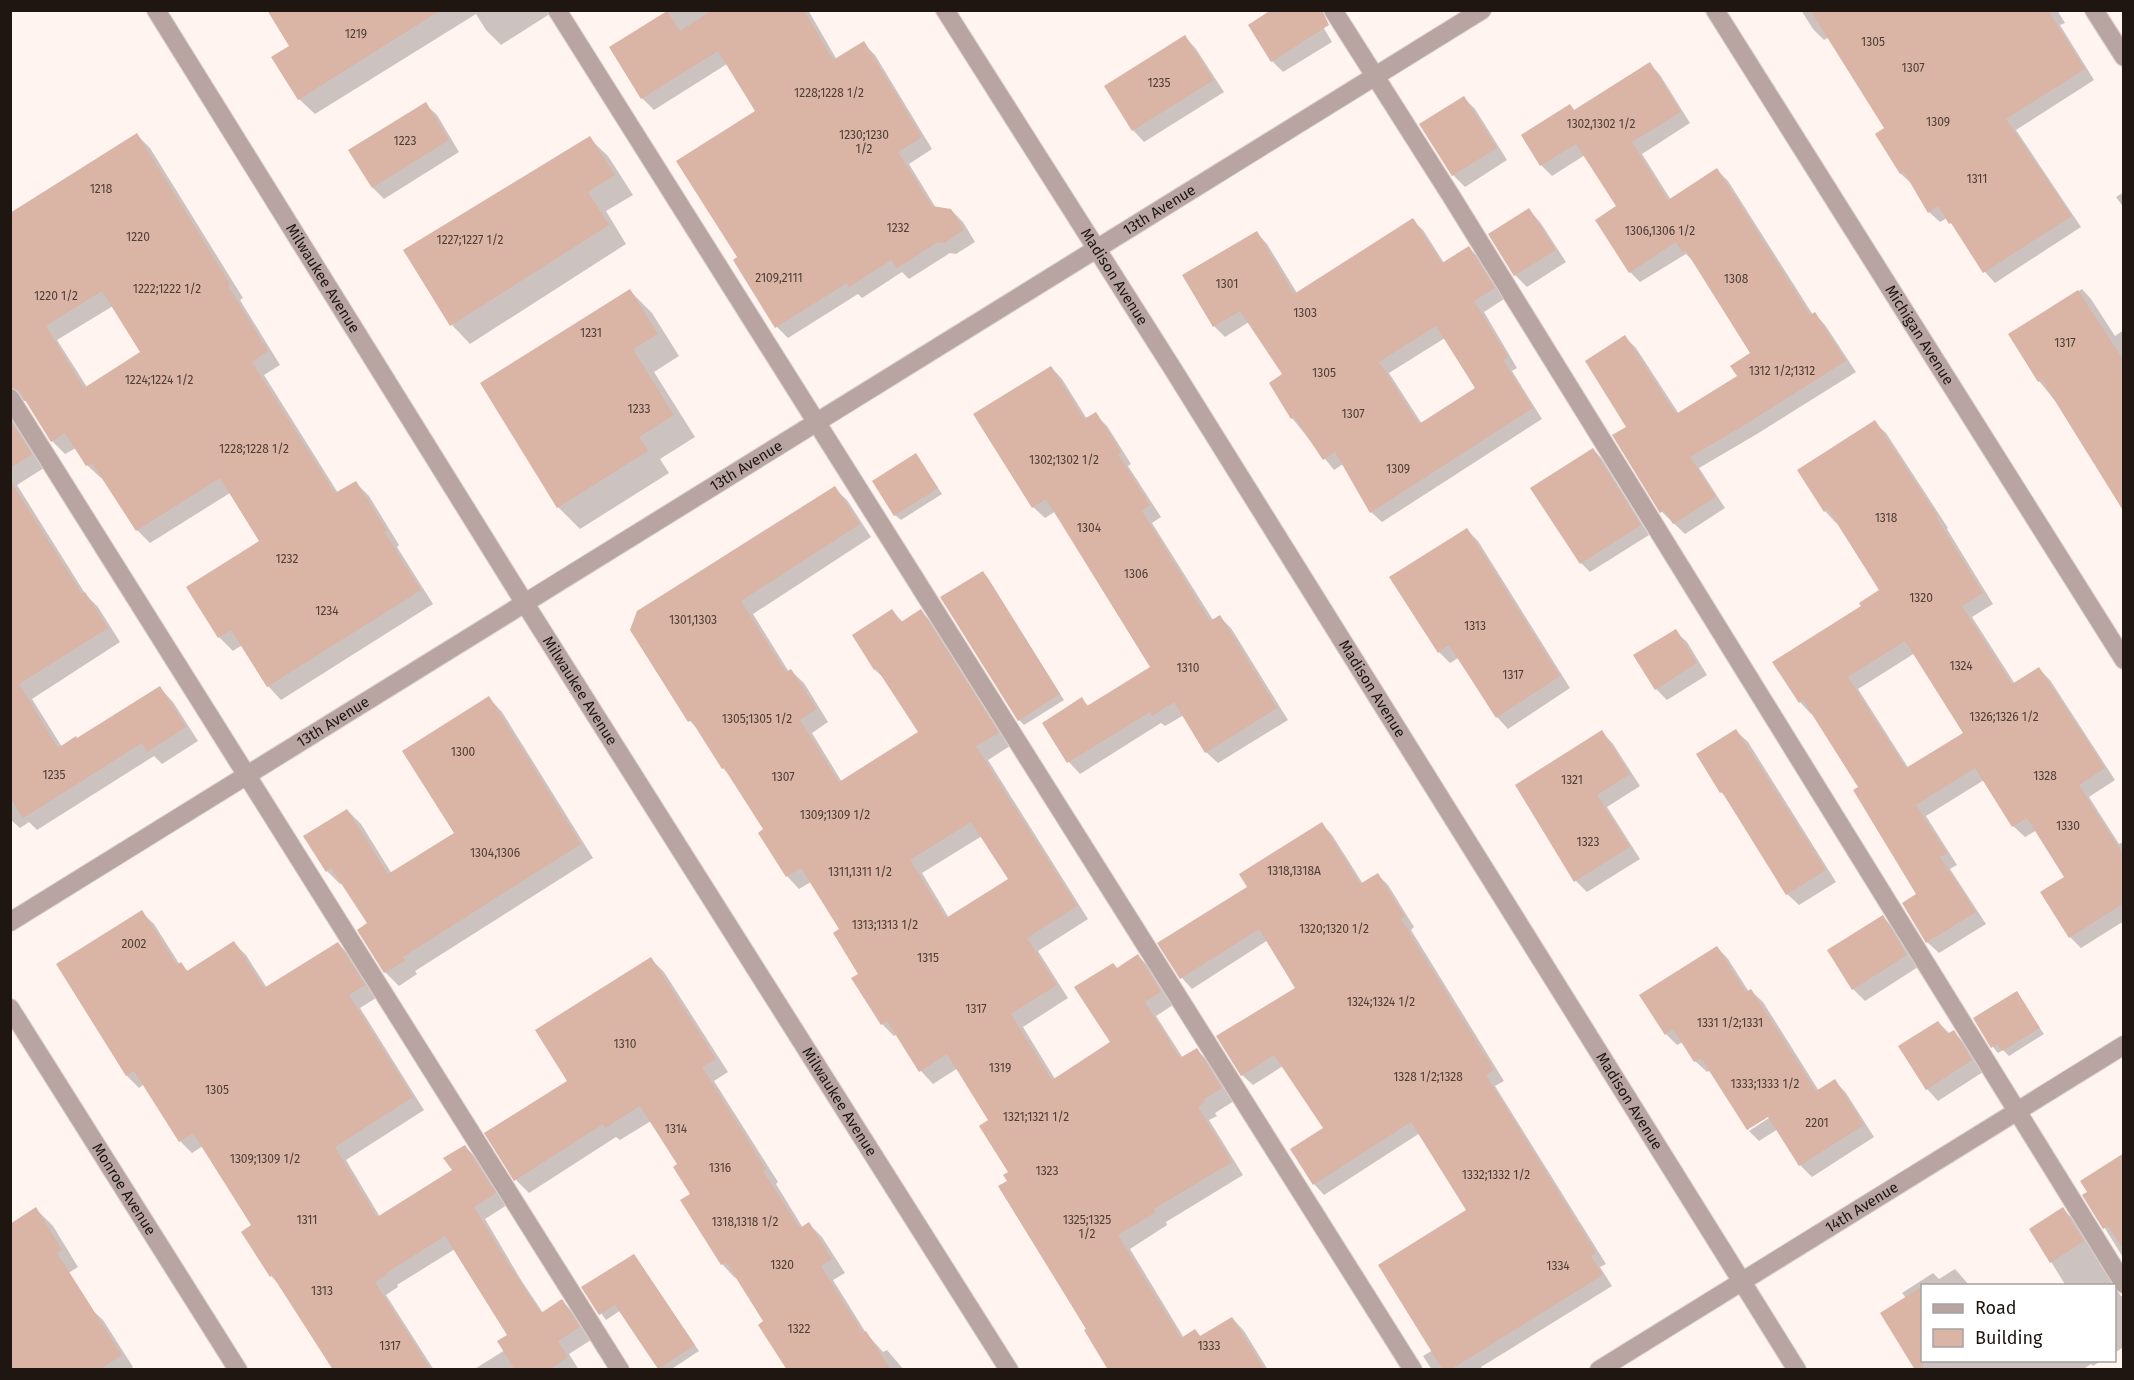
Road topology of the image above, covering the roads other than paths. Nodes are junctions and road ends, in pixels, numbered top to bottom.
1 (156, 10) edge
2 (557, 10) edge
3 (945, 10) edge
4 (1333, 10) edge
5 (1482, 10) edge
6 (1715, 10) edge
7 (2094, 10) edge
8 (2124, 57) edge
9 (1375, 76) junction
10 (1096, 249) junction
11 (10, 398) edge
12 (817, 422) junction
13 (524, 602) junction
14 (2124, 660) edge
15 (248, 774) junction
16 (10, 922) edge
17 (10, 1008) edge
18 (2124, 1045) edge
19 (2015, 1111) junction
20 (1742, 1282) junction
21 (2124, 1284) edge
22 (238, 1370) edge
23 (620, 1370) edge
24 (1009, 1370) edge
25 (1413, 1370) edge
26 (1599, 1370) edge
27 (1797, 1370) edge

1 - 13 street, Milwaukee Avenue
2 - 12 street
3 - 10 street, Madison Avenue
4 - 9 street
5 - 9 street, 13th Avenue
6 - 14 street, Michigan Avenue
7 - 8 street
9 - 10 street, 13th Avenue
9 - 19 street
10 - 12 street, 13th Avenue
10 - 20 street, Madison Avenue
11 - 15 street
12 - 13 street, 13th Avenue
12 - 25 street
13 - 15 street, 13th Avenue
13 - 24 street, Milwaukee Avenue
15 - 16 street, 13th Avenue
15 - 23 street
17 - 22 street, Monroe Avenue
18 - 19 street, 14th Avenue
19 - 20 street, 14th Avenue
19 - 21 street
20 - 26 street, 14th Avenue
20 - 27 street, Madison Avenue

